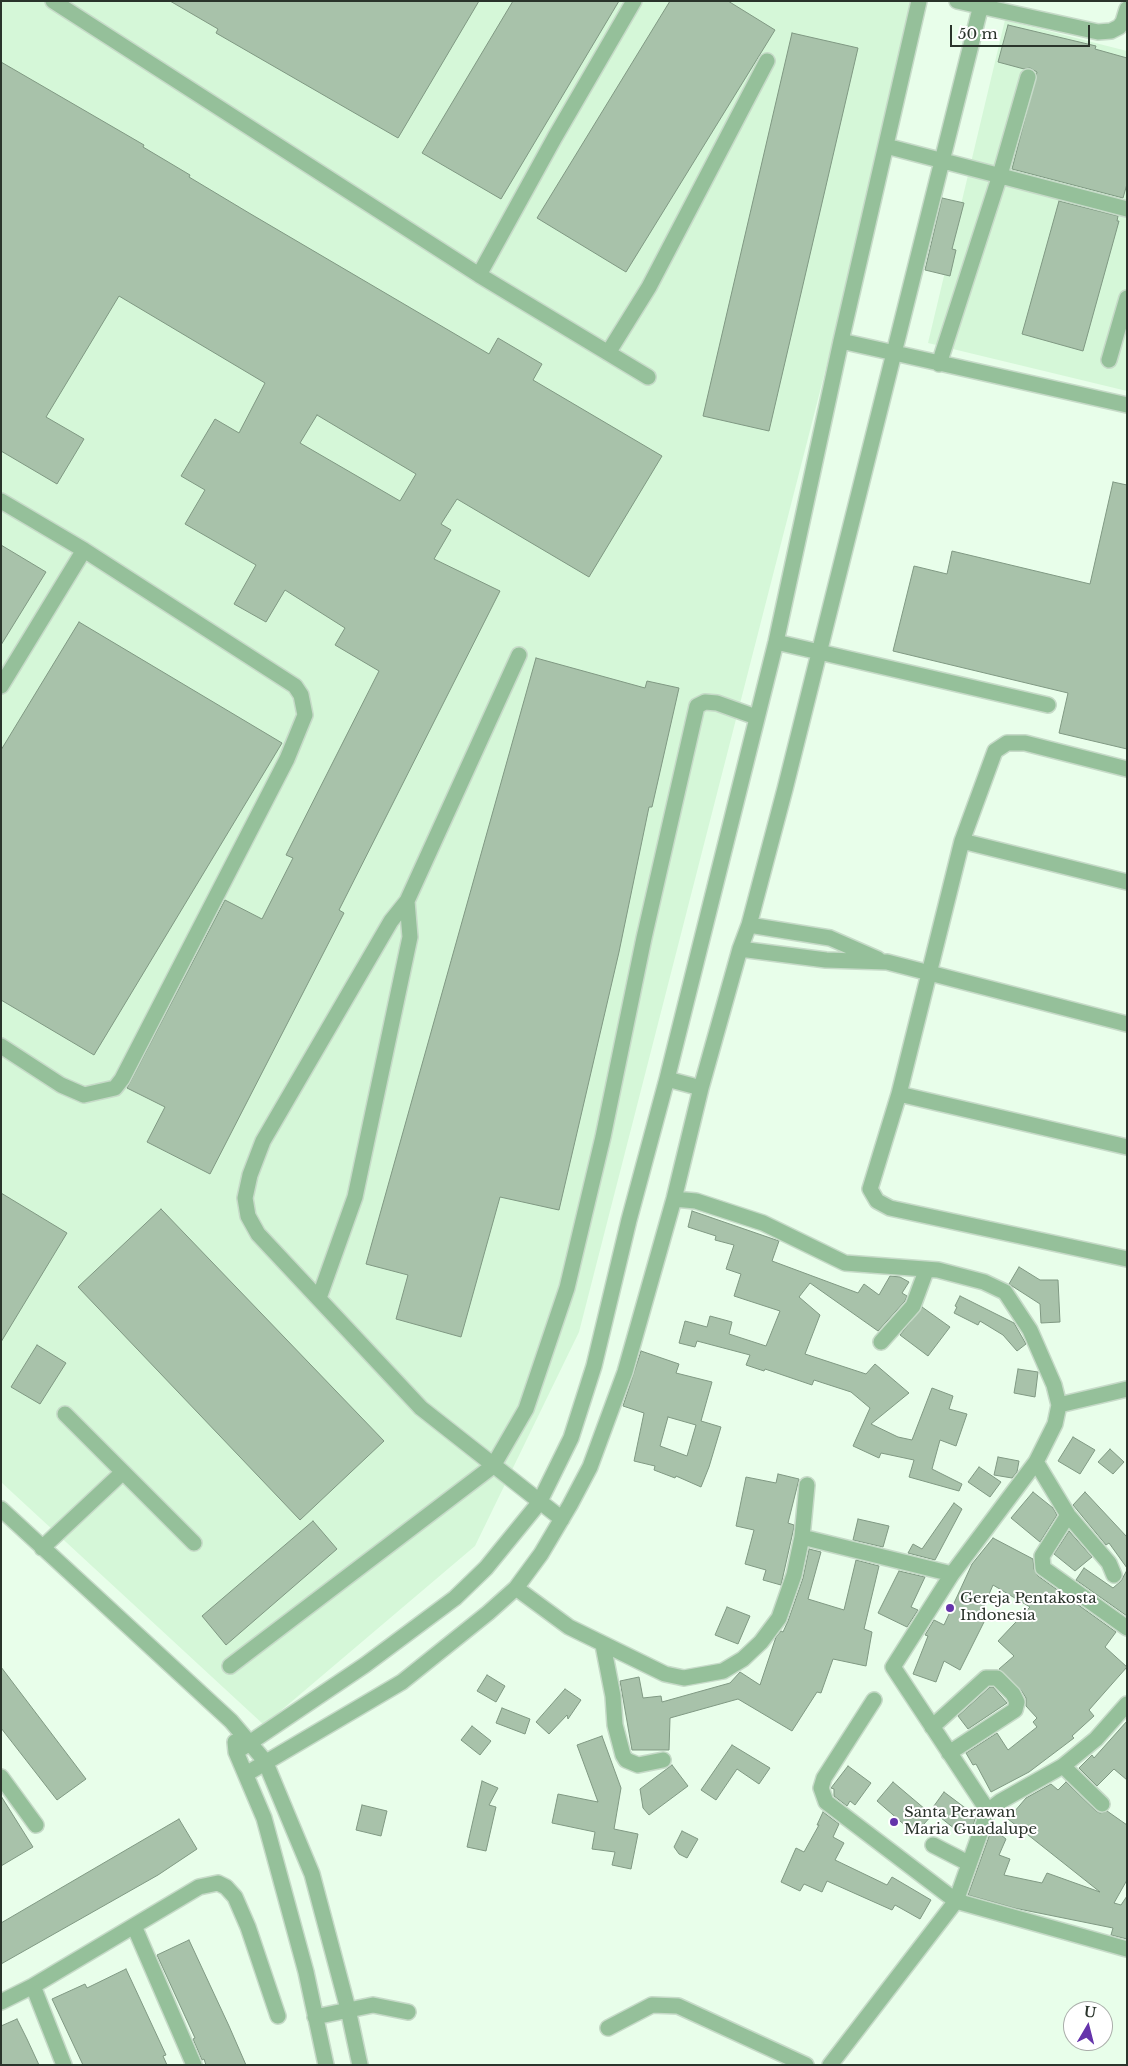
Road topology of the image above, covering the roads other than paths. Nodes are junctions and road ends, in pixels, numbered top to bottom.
1 (53, 1) edge
2 (634, 1) edge
3 (919, 1) edge
4 (957, 1) edge
5 (981, 3) edge
6 (1028, 8) edge
7 (1127, 9) edge
8 (767, 62) dead end
9 (1028, 78) dead end
10 (886, 146) junction
11 (942, 160) junction
12 (1000, 175) junction
13 (1127, 209) edge
14 (478, 275) junction
15 (1127, 298) edge
16 (841, 341) junction
17 (608, 353) junction
18 (892, 353) junction
19 (1110, 360) dead end
20 (939, 364) junction
21 (648, 377) dead end
22 (1127, 405) edge
23 (1, 501) edge
24 (84, 550) junction
25 (776, 642) junction
26 (818, 651) junction
27 (519, 655) dead end
28 (1, 686) edge
29 (1048, 704) dead end
30 (756, 717) junction
31 (1127, 769) edge
32 (962, 841) junction
33 (1127, 882) edge
34 (407, 901) junction
35 (749, 925) junction
36 (740, 949) junction
37 (887, 962) junction
38 (929, 972) junction
39 (1127, 1024) edge
40 (1, 1046) edge
41 (667, 1079) junction
42 (701, 1088) junction
43 (898, 1094) junction
44 (1127, 1148) edge
45 (674, 1199) junction
46 (1127, 1259) edge
47 (926, 1271) junction
48 (319, 1298) junction
49 (881, 1342) dead end
50 (1127, 1389) edge
51 (1059, 1406) junction
52 (65, 1414) dead end
53 (1036, 1462) junction
54 (493, 1466) junction
55 (123, 1472) junction
56 (807, 1485) dead end
57 (539, 1503) junction
58 (1, 1509) edge
59 (1068, 1515) junction
60 (562, 1519) junction
61 (802, 1537) junction
62 (194, 1543) dead end
63 (42, 1548) junction
64 (952, 1574) junction
65 (1114, 1575) dead end
66 (516, 1588) junction
67 (1127, 1628) edge
68 (603, 1645) junction
69 (230, 1666) dead end
70 (874, 1700) dead end
71 (1127, 1704) edge
72 (231, 1721) junction
73 (932, 1727) junction
74 (251, 1742) junction
75 (236, 1752) junction
76 (949, 1752) junction
77 (662, 1760) dead end
78 (265, 1761) junction
79 (1063, 1766) junction
80 (246, 1774) junction
81 (1, 1777) edge
82 (6, 1793) edge
83 (1102, 1804) dead end
84 (988, 1811) junction
85 (36, 1824) dead end
86 (933, 1845) dead end
87 (968, 1863) junction
88 (956, 1901) junction
89 (134, 1926) junction
90 (1127, 1949) edge
91 (33, 1986) junction
92 (1, 2002) edge
93 (348, 2009) junction
94 (408, 2012) dead end
95 (278, 2016) dead end
96 (315, 2018) junction
97 (608, 2028) dead end
98 (64, 2065) edge
99 (194, 2065) edge
100 (326, 2065) edge
101 (360, 2065) edge
102 (806, 2065) edge
103 (830, 2065) edge

1 - 14 street
2 - 14 street
3 - 10 street
4 - 5 street
5 - 6 street
5 - 11 street
6 - 7 street
8 - 17 street
9 - 12 street
10 - 11 street
10 - 16 street
11 - 12 street
11 - 18 street
12 - 13 street
12 - 20 street
14 - 17 street
15 - 19 street
16 - 18 street
16 - 25 street
17 - 21 street
18 - 20 street
18 - 26 street
20 - 22 street
23 - 24 street
24 - 28 street
24 - 40 street
25 - 26 street
25 - 30 street
26 - 29 street
26 - 35 street
27 - 34 street
30 - 41 street
30 - 54 street
31 - 32 street
32 - 33 street
32 - 38 street
34 - 48 street
34 - 48 street
35 - 36 street
35 - 37 street
36 - 37 street
36 - 42 street
37 - 38 street
38 - 39 street
38 - 43 street
41 - 42 street
41 - 57 street
42 - 45 street
43 - 44 street
43 - 46 street
45 - 47 street
45 - 60 street
47 - 49 street
47 - 51 street
48 - 54 street
50 - 51 street
51 - 53 street
52 - 55 street
53 - 59 street
53 - 64 street
54 - 57 street
54 - 69 street
55 - 62 street
55 - 63 street
56 - 61 street
57 - 60 street
57 - 74 street
58 - 63 street
59 - 65 street
59 - 67 street
60 - 66 street
61 - 64 street
61 - 68 street
63 - 72 street
64 - 73 street
66 - 68 street
66 - 78 street
68 - 77 street
70 - 88 street
71 - 79 street
72 - 74 street
72 - 75 street
73 - 76 street
73 - 76 street
74 - 75 street
74 - 78 street
75 - 80 street
76 - 84 street
78 - 80 street
78 - 93 street
79 - 83 street
79 - 84 street
80 - 96 street
81 - 82 street
82 - 85 street
84 - 87 street
86 - 87 street
87 - 88 street
88 - 90 street
88 - 103 street
89 - 91 street
89 - 95 street
89 - 99 street
91 - 92 street
91 - 98 street
93 - 94 street
93 - 96 street
93 - 101 street
96 - 100 street
97 - 102 street

